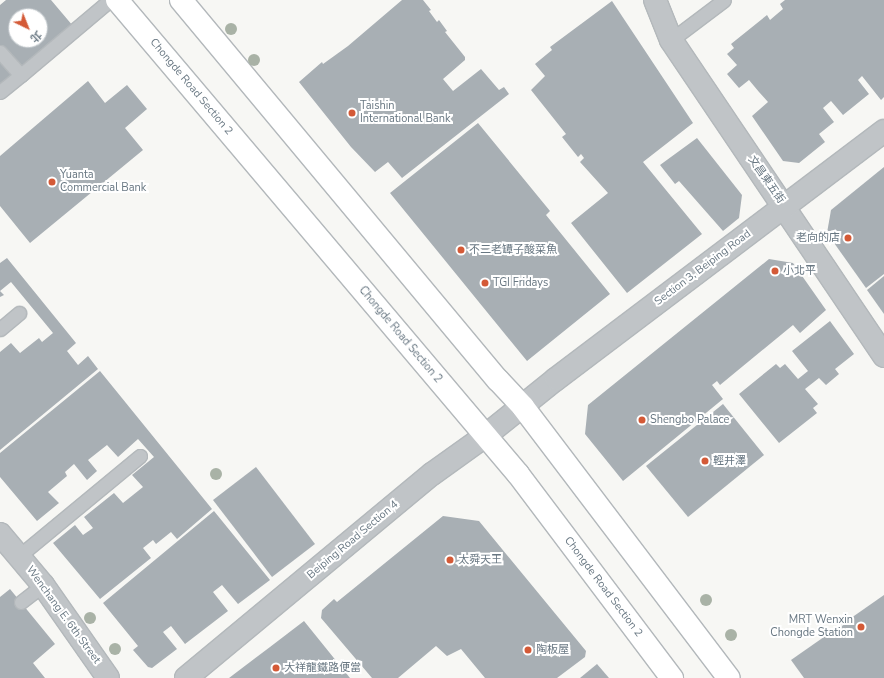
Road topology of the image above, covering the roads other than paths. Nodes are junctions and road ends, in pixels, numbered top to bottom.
1 (110, 0) edge
2 (117, 0) edge
3 (182, 0) edge
4 (655, 0) edge
5 (724, 0) edge
6 (671, 40) junction
7 (0, 52) edge
8 (21, 75) junction
9 (0, 92) edge
10 (884, 131) edge
11 (785, 207) junction
12 (19, 313) dead end
13 (0, 329) edge
14 (884, 356) edge
15 (523, 407) junction
16 (485, 436) junction
17 (140, 456) dead end
18 (0, 534) edge
19 (19, 556) junction
20 (43, 585) junction
21 (21, 602) dead end
22 (108, 678) edge
23 (186, 678) edge
24 (672, 678) edge
25 (729, 678) edge

1 - 8 lane
2 - 16 main road, Chongde Road Section 2
3 - 15 main road
4 - 6 street, 文昌東五街
5 - 6 lane
6 - 11 street, 文昌東五街
7 - 8 lane
8 - 9 lane
10 - 11 street, Section 3, Beiping Road
11 - 14 street, 文昌東五街
11 - 15 street, Section 3, Beiping Road
12 - 13 lane
15 - 16 street, Beiping Road Section 4
15 - 25 main road
16 - 23 street, Beiping Road Section 4
16 - 24 main road, Chongde Road Section 2
17 - 19 lane
18 - 19 street, Wenchang E. 6th Street
19 - 20 street, Wenchang E. 6th Street
20 - 21 lane
20 - 22 street, Wenchang E. 6th Street

